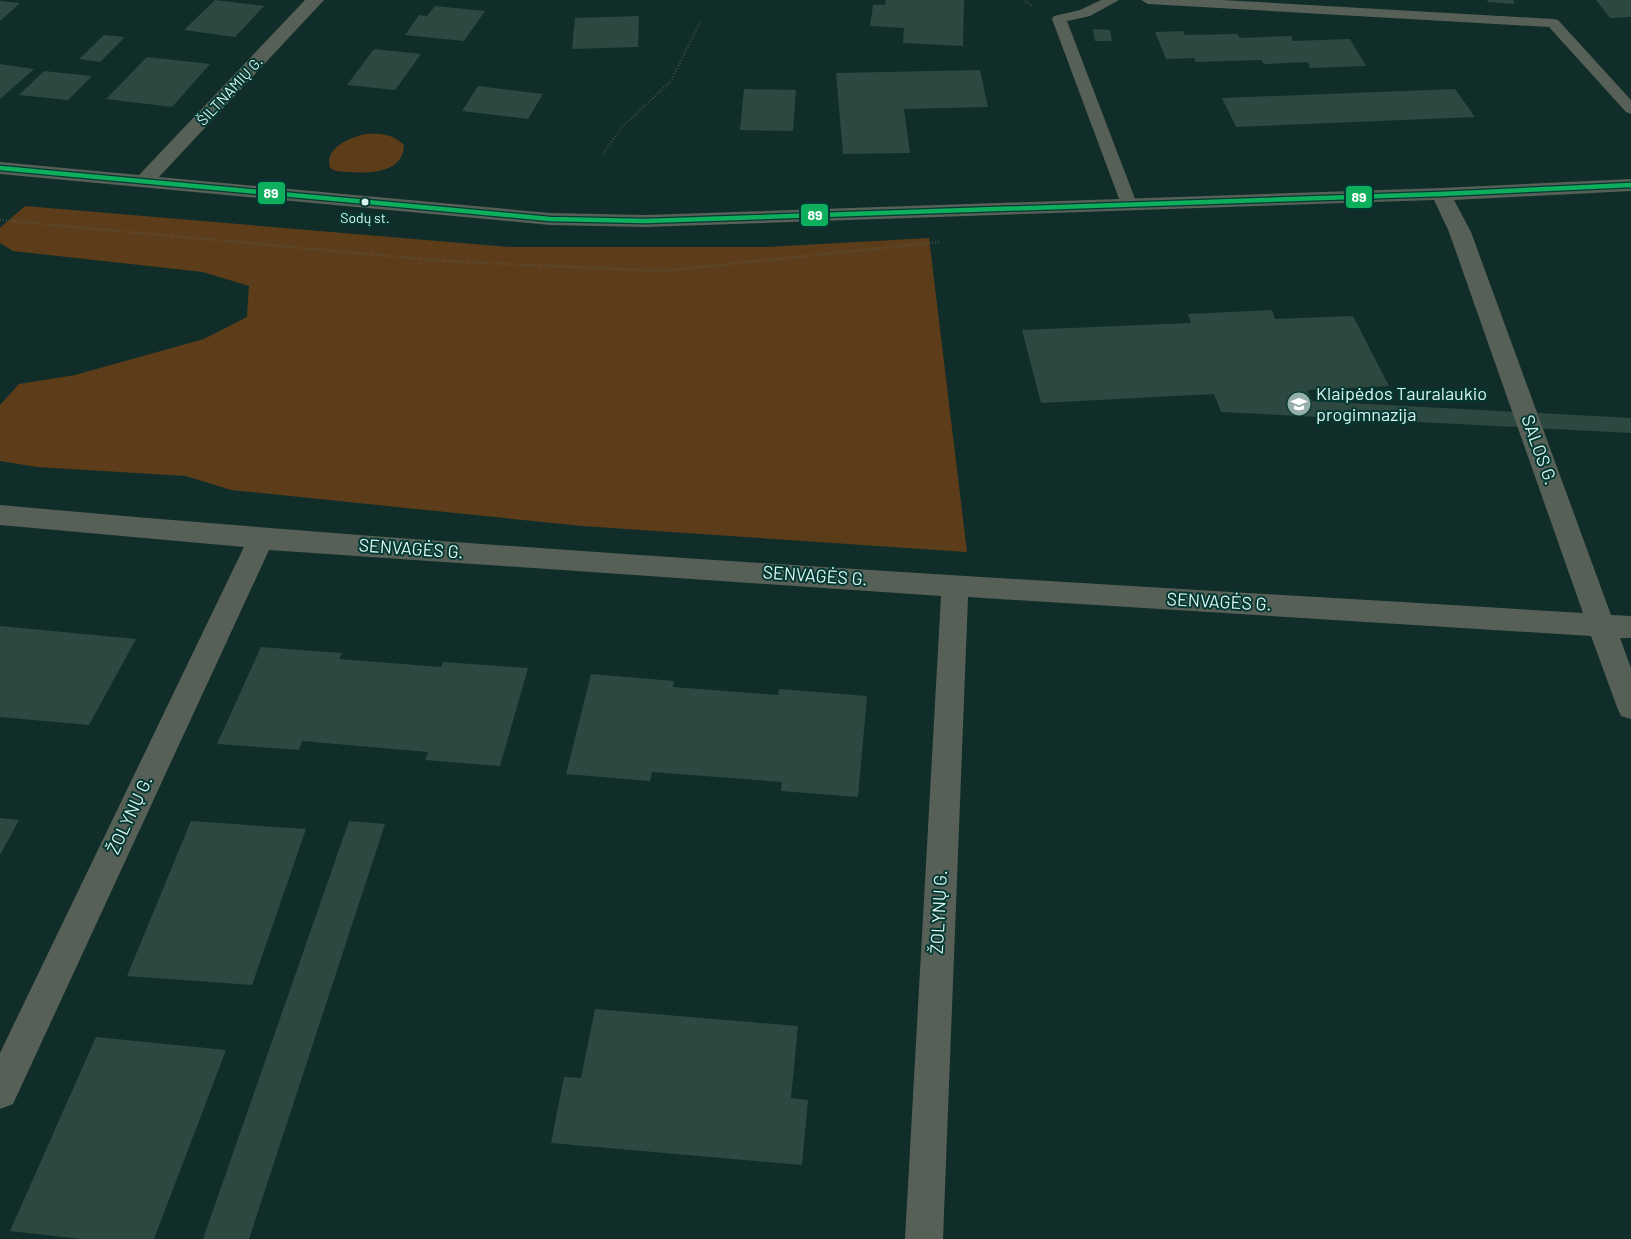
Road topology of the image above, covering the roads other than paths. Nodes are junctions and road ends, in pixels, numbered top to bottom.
1 (315, 0) edge
2 (1112, 0) edge
3 (1148, 0) edge
4 (1631, 109) edge
5 (0, 168) edge
6 (144, 181) junction
7 (1631, 185) edge
8 (1441, 194) junction
9 (1129, 204) junction
10 (0, 514) edge
11 (261, 539) junction
12 (955, 586) junction
13 (1602, 624) junction
14 (1631, 626) edge
15 (1631, 707) edge
16 (0, 1091) edge
17 (924, 1239) edge

1 - 6 street, ŠILTNAMIŲ G.
2 - 9 lane
3 - 4 lane
5 - 6 street
6 - 9 street
7 - 8 street
8 - 9 street
8 - 13 street, SALOS G.
10 - 11 street, SENVAGĖS G.
11 - 12 street, SENVAGĖS G.
11 - 16 street, ŽOLYNŲ G.
12 - 13 street, SENVAGĖS G.
12 - 17 street, ŽOLYNŲ G.
13 - 14 street, SENVAGĖS G.
13 - 15 street, SALOS G.

